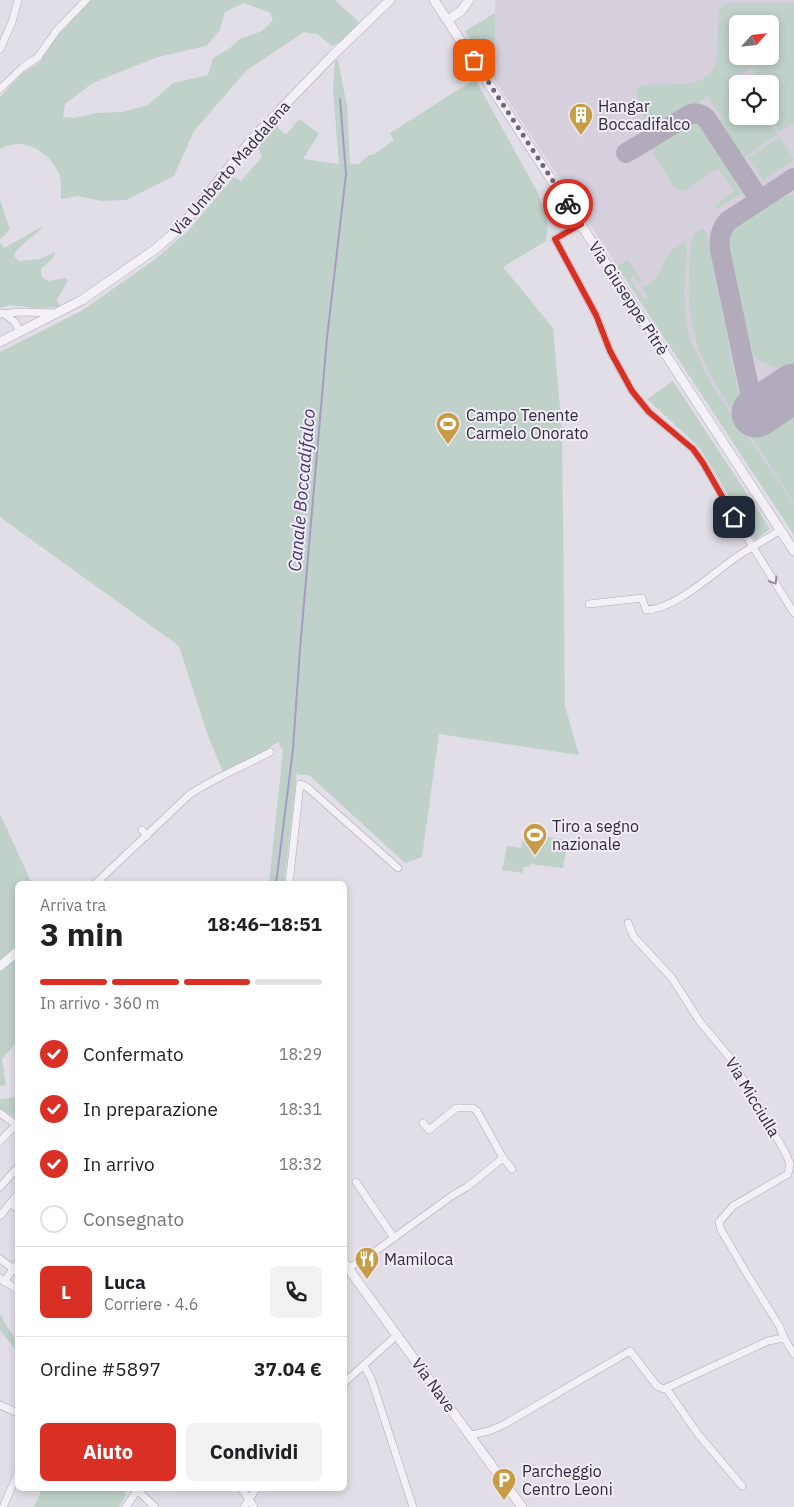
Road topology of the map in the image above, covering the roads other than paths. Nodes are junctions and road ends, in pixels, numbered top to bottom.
1 (18, 0) edge
2 (86, 0) edge
3 (390, 0) edge
4 (434, 0) edge
5 (468, 0) edge
6 (448, 20) junction
7 (0, 49) edge
8 (0, 89) edge
9 (581, 224) junction
10 (20, 312) junction
11 (2, 313) edge
12 (60, 313) junction
13 (31, 327) junction
14 (20, 332) junction
15 (0, 342) edge
16 (780, 530) junction
17 (753, 548) junction
18 (794, 551) edge
19 (590, 604) dead end
20 (794, 613) edge
21 (270, 752) dead end
22 (398, 868) dead end
23 (98, 881) edge
24 (289, 881) edge
25 (628, 923) dead end
26 (15, 954) edge
27 (0, 966) edge
28 (0, 1113) edge
29 (423, 1122) dead end
30 (15, 1124) edge
31 (15, 1127) edge
32 (0, 1141) edge
33 (503, 1158) junction
34 (512, 1169) dead end
35 (15, 1170) edge
36 (356, 1182) dead end
37 (0, 1187) edge
38 (15, 1197) edge
39 (10, 1203) junction
40 (15, 1207) edge
41 (0, 1216) edge
42 (394, 1238) junction
43 (0, 1259) edge
44 (347, 1266) edge
45 (347, 1267) edge
46 (15, 1271) edge
47 (2, 1280) edge
48 (15, 1288) edge
49 (397, 1335) junction
50 (784, 1338) junction
51 (794, 1354) edge
52 (364, 1366) junction
53 (347, 1380) edge
54 (666, 1388) junction
55 (0, 1405) edge
56 (15, 1412) edge
57 (471, 1436) junction
58 (15, 1481) edge
59 (742, 1486) dead end
60 (136, 1491) edge
61 (139, 1491) edge
62 (243, 1491) edge
63 (255, 1491) edge
64 (249, 1500) junction
65 (3, 1507) edge
66 (126, 1507) edge
67 (155, 1507) edge
68 (244, 1507) edge
69 (254, 1507) edge
70 (413, 1507) edge
71 (522, 1507) edge

1 - 7 street
2 - 8 street
3 - 12 street, Via Umberto Maddalena
4 - 6 street, Via Giuseppe Pitrè
5 - 6 street
6 - 9 street, Via Giuseppe Pitrè
9 - 16 street, Via Giuseppe Pitrè
9 - 17 street
10 - 11 street
10 - 12 street
10 - 13 street
11 - 14 street
12 - 13 street, Via Umberto Maddalena
13 - 14 street, Via Umberto Maddalena
14 - 15 street, Via Umberto Maddalena
16 - 17 street
16 - 18 street, Via Giuseppe Pitrè
17 - 19 street
17 -> 20 street
21 - 23 street
22 - 24 street
25 - 50 street, Via Micciulla
26 - 27 street
28 - 30 street
29 - 33 street
31 - 32 street
33 - 34 street
33 - 42 street
35 - 37 street
36 - 42 street
38 - 39 street
39 - 40 street
39 - 41 street
42 - 44 street
43 - 46 street
45 - 49 street, Via Nave
46 - 47 street
47 - 48 street
49 - 52 street
49 - 57 street, Via Nave
50 - 51 street, Via Micciulla
50 - 54 street
52 - 53 street
52 - 70 street
54 - 57 street
54 - 59 street
55 - 56 street
57 - 71 street, Via Nave
58 - 65 street
60 - 66 street
61 - 67 street
62 - 64 street
63 - 64 street
64 - 68 street
64 - 69 street

